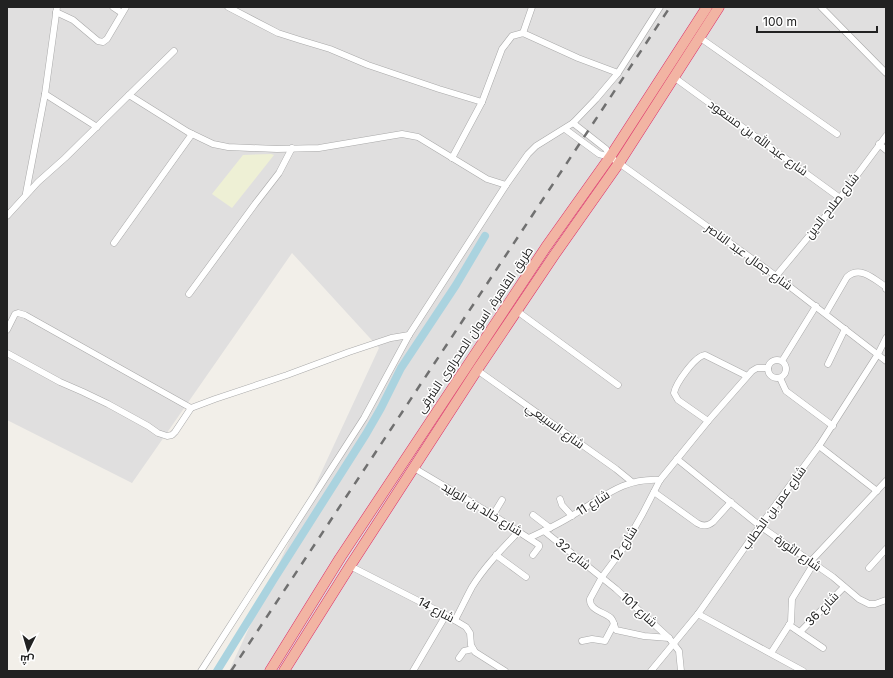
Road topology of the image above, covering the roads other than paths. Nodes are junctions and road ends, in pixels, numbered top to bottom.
1 (113, 7) edge
2 (126, 7) edge
3 (228, 7) edge
4 (532, 7) edge
5 (660, 7) edge
6 (707, 7) edge
7 (719, 7) edge
8 (821, 7) edge
9 (56, 10) edge
10 (122, 13) junction
11 (523, 33) junction
12 (699, 37) junction
13 (174, 51) dead end
14 (618, 73) junction
15 (886, 73) edge
16 (675, 78) junction
17 (45, 94) junction
18 (129, 95) junction
19 (482, 102) junction
20 (573, 123) junction
21 (97, 127) junction
22 (565, 129) junction
23 (192, 134) junction
24 (837, 134) dead end
25 (886, 136) edge
26 (879, 144) junction
27 (292, 148) junction
28 (886, 150) edge
29 (610, 157) junction
30 (452, 158) junction
31 (619, 163) junction
32 (506, 185) junction
33 (26, 195) junction
34 (840, 198) junction
35 (7, 216) edge
36 (114, 244) dead end
37 (776, 276) junction
38 (886, 288) edge
39 (189, 294) dead end
40 (816, 306) junction
41 (517, 311) junction
42 (826, 313) junction
43 (846, 329) junction
44 (7, 330) edge
45 (409, 334) junction
46 (886, 338) edge
47 (7, 353) edge
48 (878, 354) junction
49 (782, 361) junction
50 (886, 361) edge
51 (828, 364) dead end
52 (768, 368) junction
53 (477, 370) junction
54 (747, 376) junction
55 (780, 378) junction
56 (618, 385) dead end
57 (191, 408) junction
58 (708, 421) junction
59 (833, 426) junction
60 (819, 446) junction
61 (677, 459) junction
62 (414, 468) junction
63 (660, 480) junction
64 (886, 481) edge
65 (632, 482) junction
66 (877, 491) junction
67 (654, 492) junction
68 (560, 499) dead end
69 (502, 500) dead end
70 (731, 502) junction
71 (493, 515) junction
72 (533, 515) dead end
73 (572, 516) junction
74 (760, 526) junction
75 (547, 529) junction
76 (519, 531) junction
77 (529, 538) junction
78 (886, 549) edge
79 (533, 554) dead end
80 (496, 555) junction
81 (812, 562) junction
82 (350, 566) junction
83 (869, 568) dead end
84 (526, 577) dead end
85 (602, 577) junction
86 (844, 587) junction
87 (886, 600) edge
88 (698, 614) junction
89 (446, 615) junction
90 (455, 620) junction
91 (614, 624) junction
92 (789, 625) junction
93 (800, 632) junction
94 (669, 638) junction
95 (582, 641) dead end
96 (674, 644) junction
97 (823, 648) dead end
98 (473, 649) junction
99 (771, 653) junction
100 (459, 658) dead end
101 (795, 669) edge
102 (201, 671) edge
103 (270, 671) edge
104 (284, 671) edge
105 (413, 671) edge
106 (505, 671) edge
107 (651, 671) edge
108 (681, 671) edge
109 (803, 671) edge

1 - 10 street
2 - 10 street
3 - 19 street
4 - 11 street
5 - 14 street
6 - 29 highway, طريق القاهرة, اسوان الصحراوى الشرقى
7 - 12 highway, طريق القاهرة, اسوان الصحراوى الشرقى
8 - 15 street
9 - 10 street
9 - 17 street
11 - 14 street
11 - 19 street
12 - 16 highway, طريق القاهرة, اسوان الصحراوى الشرقى
12 - 24 street
13 - 18 street
14 - 20 street
16 - 31 highway, طريق القاهرة, اسوان الصحراوى الشرقى
16 - 34 street, شارع عبد الله بن مسعود
17 - 21 street
17 - 33 street
18 - 21 street
18 - 23 street
19 - 30 street
20 - 22 street
20 - 29 street, شارع جمال عبد الناصر
21 - 33 street
22 - 29 street, شارع جمال عبد الناصر
22 - 32 street
23 - 27 street
23 - 36 street
25 - 26 street, شارع صلاح الدين
26 - 28 street
26 - 34 street, شارع صلاح الدين
27 - 30 street
27 - 39 street
29 - 31 street, شارع جمال عبد الناصر
29 - 103 highway, طريق القاهرة, اسوان الصحراوى الشرقى
30 - 32 street
31 - 37 street, شارع جمال عبد الناصر
31 - 41 highway, طريق القاهرة, اسوان الصحراوى الشرقى
32 - 45 street
33 - 35 street
34 - 37 street, شارع صلاح الدين
37 - 40 street, شارع جمال عبد الناصر
38 - 42 street
40 - 42 street, شارع جمال عبد الناصر
40 - 49 street
41 - 53 highway, طريق القاهرة, اسوان الصحراوى الشرقى
41 - 56 street
42 - 43 street, شارع جمال عبد الناصر
43 - 48 street, شارع جمال عبد الناصر
43 - 51 street
44 - 57 street
45 - 57 street
45 - 102 street
46 - 48 street, شارع عمر بن الخطاب
47 - 57 street
48 - 50 street, شارع جمال عبد الناصر
48 - 59 street, شارع عمر بن الخطاب
49 - 52 street
49 - 55 street
52 - 54 street
52 - 55 street
53 - 62 highway, طريق القاهرة, اسوان الصحراوى الشرقى
53 - 65 street, شارع السبيعي
54 - 58 street, شارع 12
54 - 58 street
55 - 59 street
58 - 61 street, شارع 12
59 - 60 street, شارع عمر بن الخطاب
60 - 66 street
60 - 74 street, شارع عمر بن الخطاب
61 - 63 street, شارع 12
61 - 70 street, شارع الثورة
62 - 71 street, شارع خالد بن الوليد
62 - 82 highway, طريق القاهرة, اسوان الصحراوى الشرقى
63 - 65 street, شارع 11
63 - 67 street, شارع 12
64 - 66 street
65 - 73 street, شارع 11
66 - 81 street
67 - 70 street
67 - 85 street, شارع 12
68 - 73 street
69 - 71 street
70 - 74 street, شارع الثورة
71 - 76 street, شارع خالد بن الوليد
72 - 75 street, شارع 32
73 - 75 street, شارع 11
74 - 81 street, شارع الثورة
74 - 88 street, شارع عمر بن الخطاب
75 - 77 street, شارع 11
75 - 85 street, شارع 32
76 - 77 street, شارع خالد بن الوليد
76 - 80 street
77 - 79 street, شارع خالد بن الوليد
78 - 83 street
80 - 84 street
80 - 90 street
81 - 86 street, شارع الثورة
81 - 92 street
82 - 89 street, شارع 14
82 - 104 highway, طريق القاهرة, اسوان الصحراوى الشرقى
85 - 91 street, شارع 12
85 - 94 street, شارع 101
86 - 87 street, شارع الثورة
86 - 93 street, شارع 36
88 - 96 street, شارع عمر بن الخطاب
88 - 99 street
89 - 90 street, شارع 14
89 - 105 street
90 - 98 street, شارع 14
91 - 94 street
91 - 95 street
92 - 93 street
92 - 99 street
93 - 97 street
94 - 96 street, شارع 101
96 - 107 street, شارع عمر بن الخطاب
96 - 108 street
98 - 100 street
98 - 106 street
99 - 101 street
101 - 109 street

